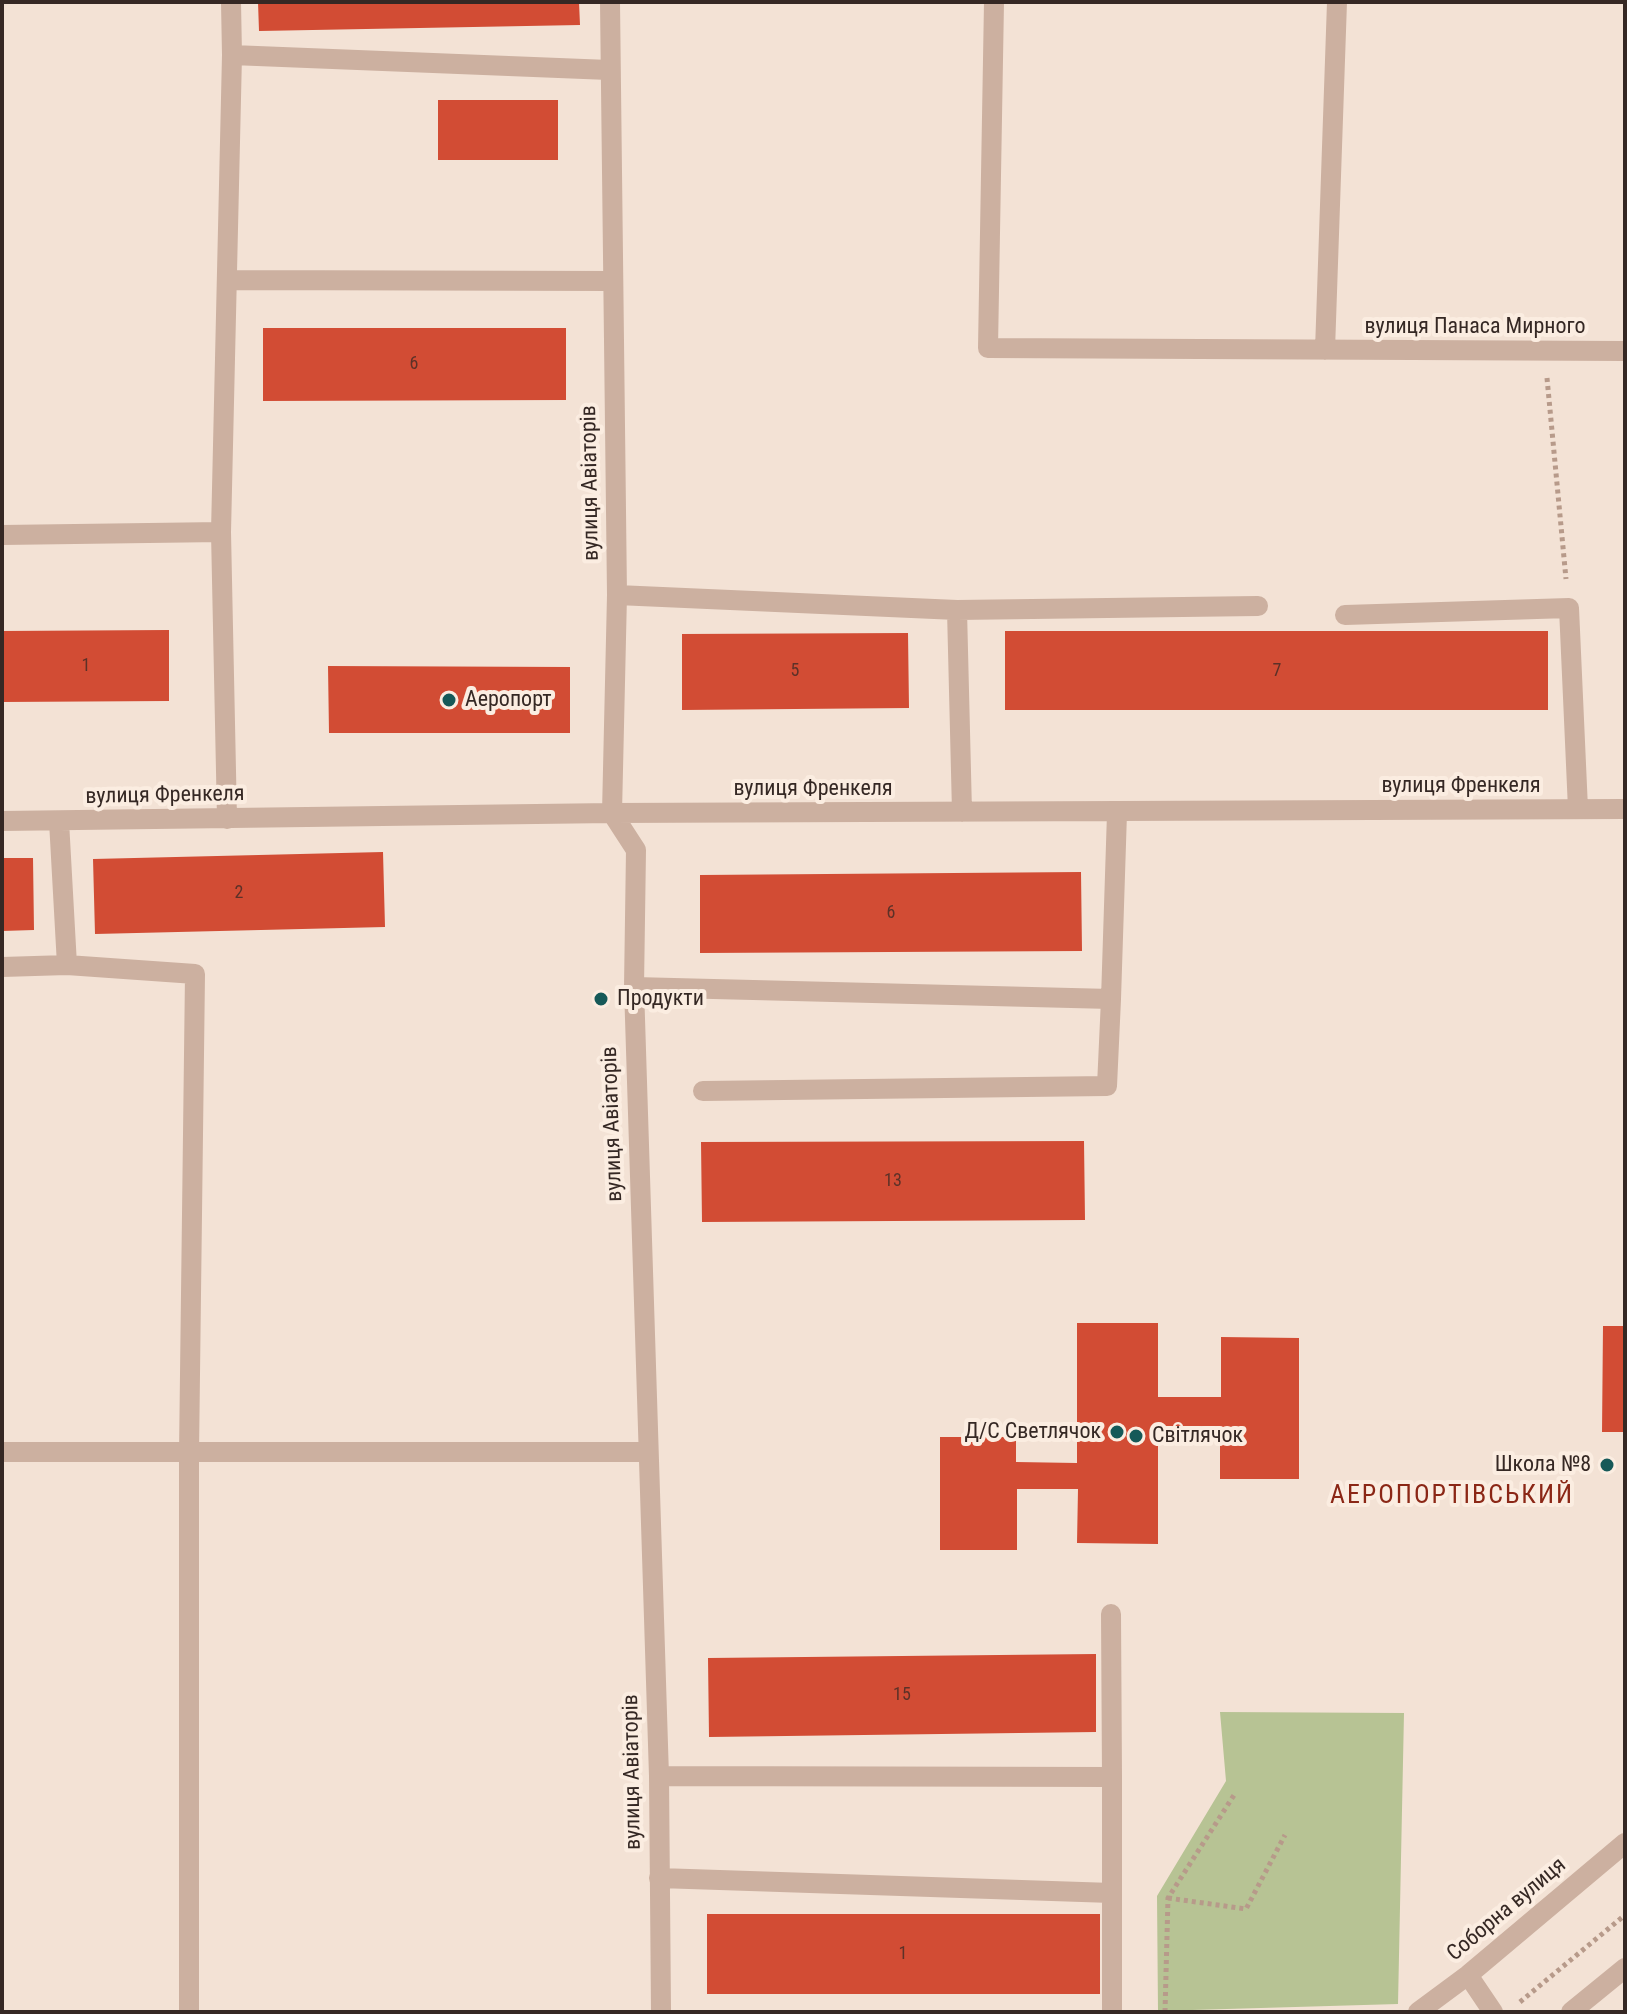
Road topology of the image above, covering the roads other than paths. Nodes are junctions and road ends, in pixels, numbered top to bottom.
1 (231, 2) edge
2 (610, 2) edge
3 (994, 2) edge
4 (1337, 2) edge
5 (232, 55) junction
6 (609, 70) junction
7 (227, 280) junction
8 (612, 281) junction
9 (1325, 350) junction
10 (1625, 351) edge
11 (221, 532) junction
12 (2, 535) edge
13 (617, 595) junction
14 (1258, 606) dead end
15 (957, 610) junction
16 (1345, 615) dead end
17 (1578, 809) junction
18 (1625, 809) edge
19 (962, 812) junction
20 (612, 813) junction
21 (1117, 813) junction
22 (227, 819) junction
23 (2, 821) edge
24 (59, 821) junction
25 (67, 965) junction
26 (2, 967) edge
27 (634, 987) junction
28 (1111, 999) junction
29 (703, 1091) dead end
30 (2, 1452) edge
31 (646, 1452) junction
32 (189, 1454) junction
33 (1111, 1614) dead end
34 (659, 1776) junction
35 (1112, 1777) junction
36 (1625, 1843) edge
37 (659, 1878) junction
38 (1112, 1893) junction
39 (1625, 1968) edge
40 (1468, 1975) junction
41 (1501, 2009) edge
42 (189, 2012) edge
43 (661, 2012) edge
44 (1112, 2012) edge
45 (1418, 2012) edge
46 (1571, 2012) edge

1 - 5 street
2 - 6 street, вулиця Авіаторів
3 - 9 street, вулиця Панаса Мирного
4 - 9 street
5 - 6 street
5 - 7 street
6 - 8 street, вулиця Авіаторів
7 - 8 street
7 - 11 street
8 - 13 street, вулиця Авіаторів
9 - 10 street, вулиця Панаса Мирного
11 - 12 street
11 - 22 street
13 - 15 street
13 - 20 street, вулиця Авіаторів
14 - 15 street
15 - 19 street
16 - 17 street
17 - 18 street, вулиця Френкеля
17 - 21 street, вулиця Френкеля
19 - 20 street, вулиця Френкеля
19 - 21 street, вулиця Френкеля
20 - 22 street, вулиця Френкеля
20 - 27 street, вулиця Авіаторів
21 - 28 street
22 - 24 street, вулиця Френкеля
23 - 24 street, вулиця Френкеля
24 - 25 street
25 - 26 street
25 - 32 street
27 - 28 street
27 - 31 street, вулиця Авіаторів
28 - 29 street
30 - 32 street
31 - 32 street
31 - 34 street, вулиця Авіаторів
32 - 42 street
33 - 35 street
34 - 35 street
34 - 37 street, вулиця Авіаторів
35 - 38 street
36 - 40 street, Соборна вулиця
37 - 38 street
37 - 43 street, вулиця Авіаторів
38 - 44 street
39 - 46 street
40 - 41 street
40 - 45 street, Соборна вулиця

